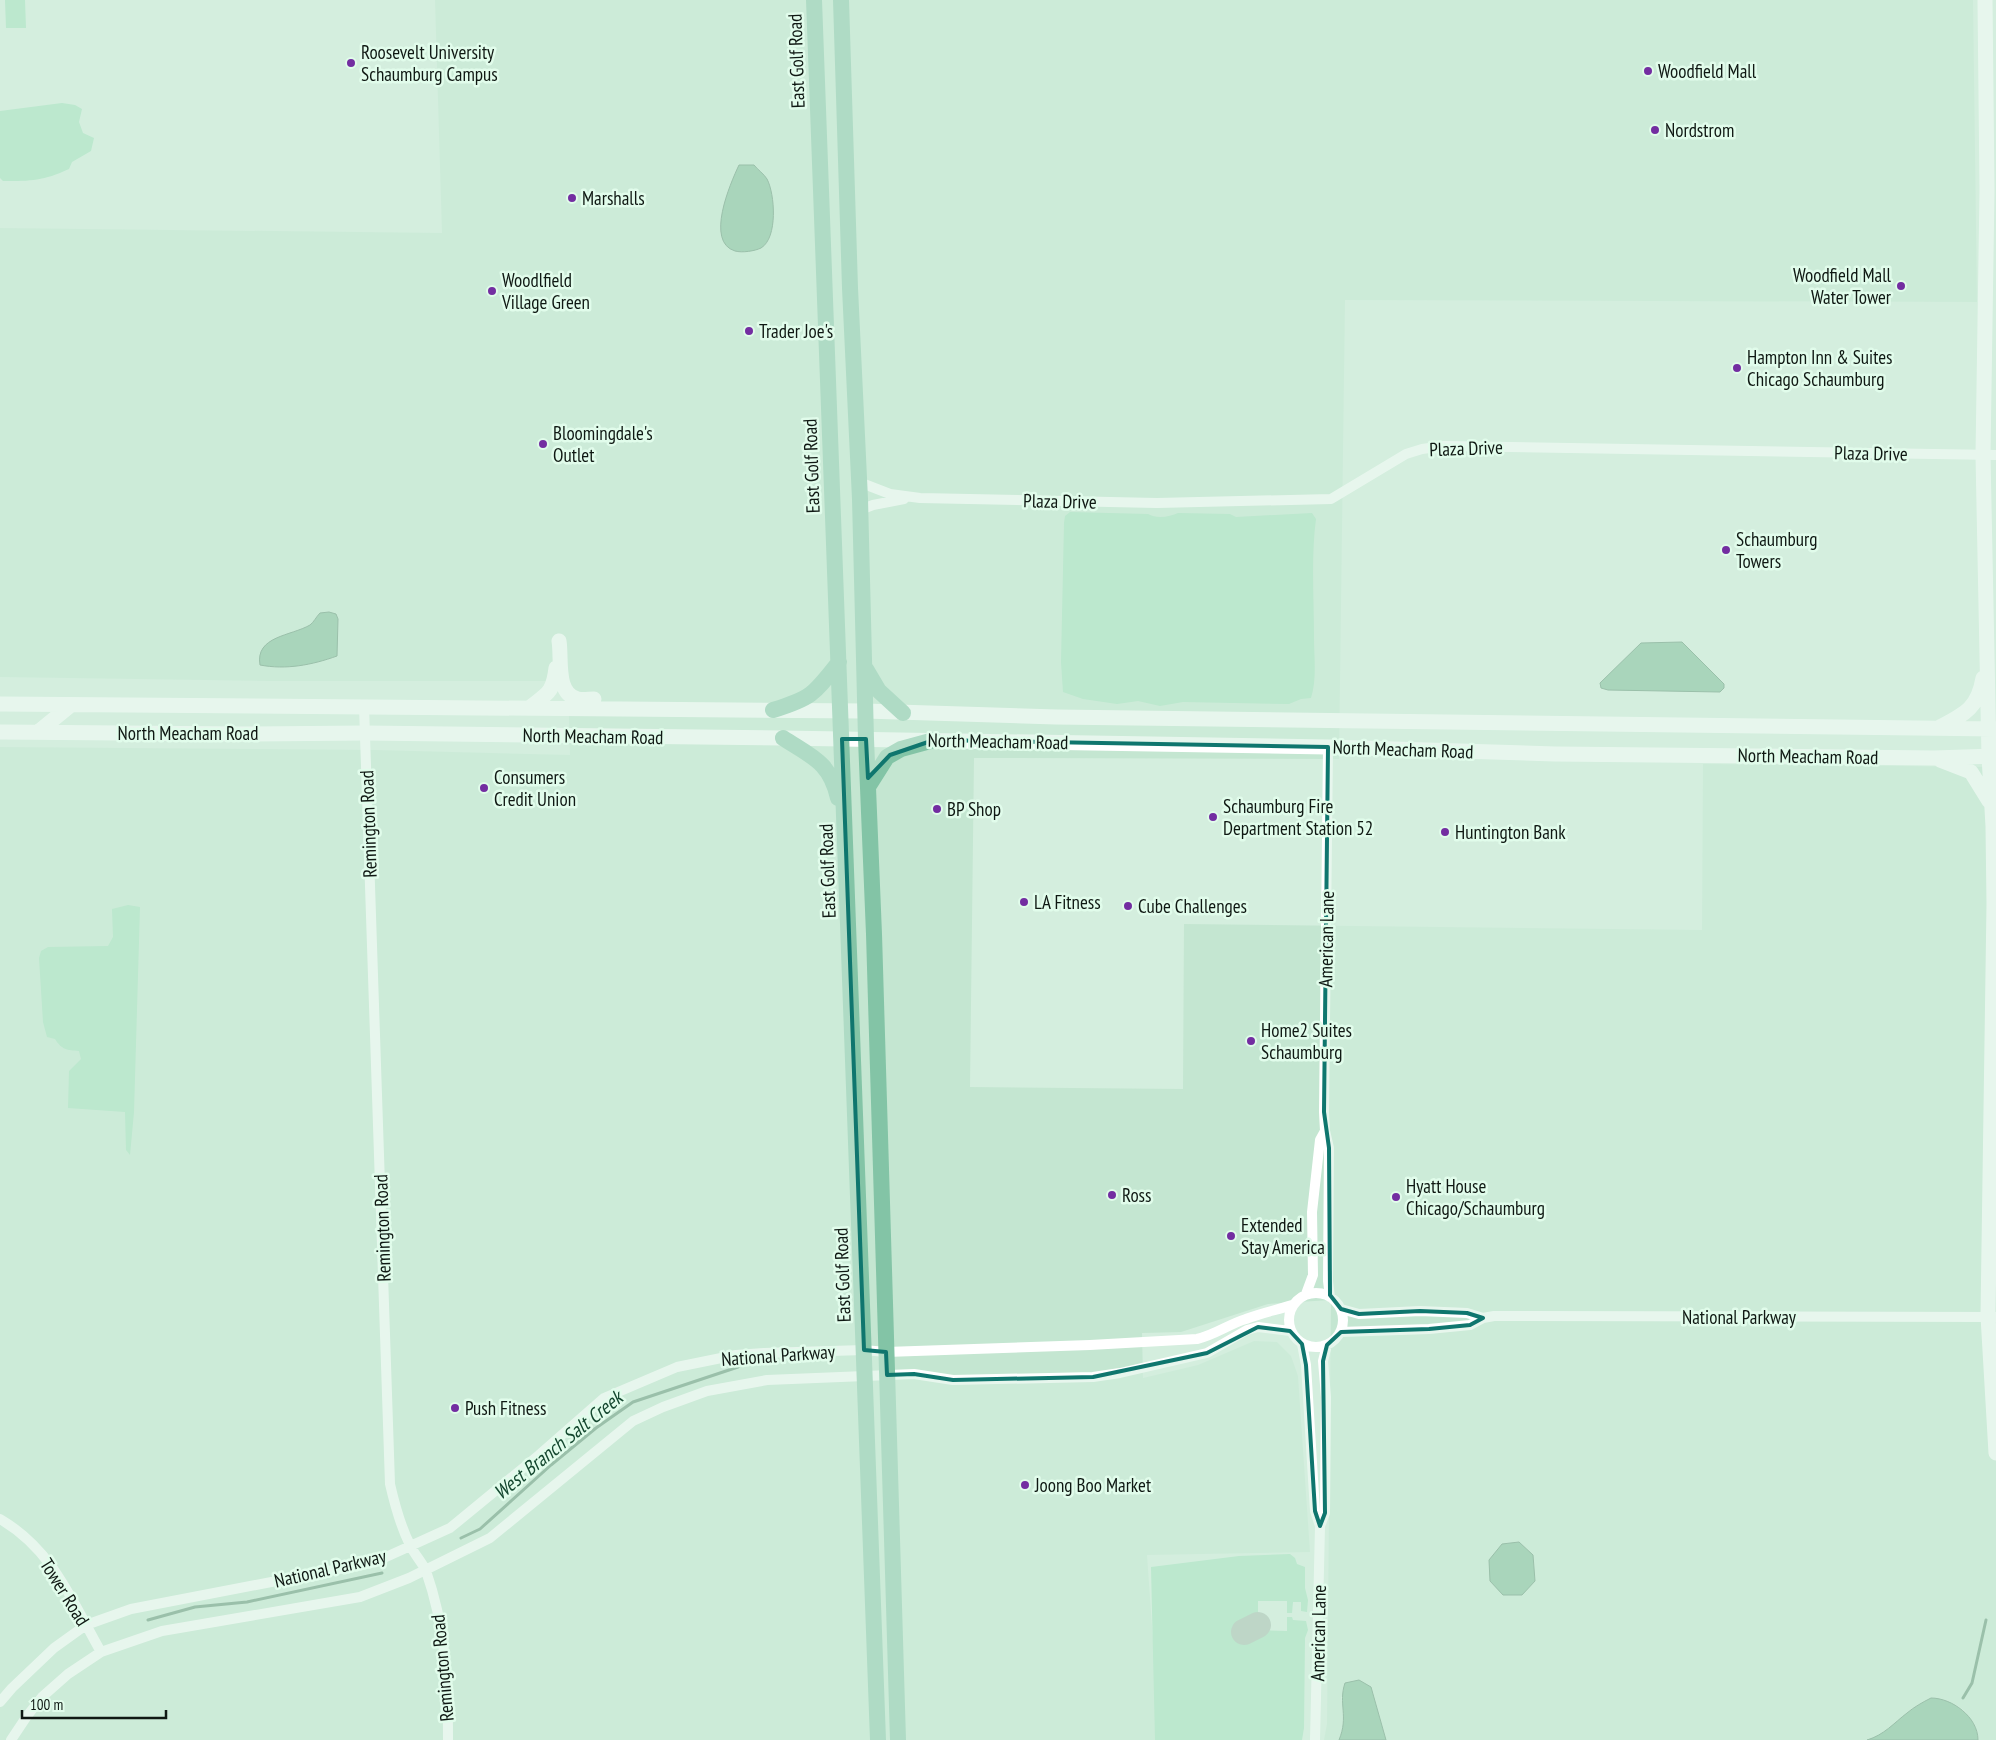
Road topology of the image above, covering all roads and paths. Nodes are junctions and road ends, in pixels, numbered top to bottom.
1 (814, 0) edge
2 (841, 0) edge
3 (1986, 0) edge
4 (1990, 455) edge
5 (859, 482) junction
6 (920, 498) junction
7 (860, 510) junction
8 (1987, 657) junction
9 (839, 662) junction
10 (864, 666) junction
11 (0, 704) edge
12 (71, 705) junction
13 (364, 706) junction
14 (529, 708) junction
15 (681, 709) junction
16 (773, 710) junction
17 (841, 711) junction
18 (865, 711) junction
19 (903, 713) junction
20 (1936, 729) junction
21 (1992, 729) edge
22 (0, 732) edge
23 (38, 732) junction
24 (366, 733) junction
25 (784, 738) junction
26 (842, 739) junction
27 (866, 739) junction
28 (934, 740) junction
29 (1328, 747) junction
30 (1992, 756) edge
31 (1934, 758) junction
32 (868, 787) junction
33 (1991, 804) junction
34 (845, 827) junction
35 (1993, 1087) edge
36 (1324, 1131) junction
37 (1306, 1294) junction
38 (1330, 1297) junction
39 (1292, 1305) junction
40 (1341, 1309) junction
41 (1992, 1317) edge
42 (1483, 1318) junction
43 (1290, 1331) junction
44 (1340, 1332) junction
45 (1302, 1344) junction
46 (1327, 1345) junction
47 (864, 1350) junction
48 (886, 1352) junction
49 (887, 1375) junction
50 (865, 1376) junction
51 (1996, 1453) edge
52 (0, 1519) edge
53 (1320, 1526) junction
54 (411, 1547) junction
55 (425, 1569) junction
56 (86, 1625) junction
57 (101, 1652) junction
58 (0, 1702) edge
59 (11, 1740) edge
60 (448, 1740) edge
61 (878, 1740) edge
62 (898, 1740) edge
63 (1315, 1740) edge

1 - 9 main road, East Golf Road
2 - 5 main road
3 - 4 main road
4 - 6 street, Plaza Drive
4 - 8 main road
5 - 6 street, Plaza Drive
5 - 7 main road
6 - 7 street, Plaza Drive
7 - 10 main road
8 - 20 main road
8 - 21 main road
9 - 16 main road
9 - 17 main road, East Golf Road
10 - 18 main road
10 - 19 main road
11 - 12 main road, North Meacham Road
12 - 13 main road, North Meacham Road
12 - 23 main road
13 - 14 main road, North Meacham Road
13 - 24 street, Remington Road
14 - 15 main road, North Meacham Road
14 - 15 main road
15 - 16 main road, North Meacham Road
16 - 17 main road, North Meacham Road
17 - 18 main road, North Meacham Road
17 - 26 main road, East Golf Road
18 - 19 main road, North Meacham Road
18 - 27 main road
19 - 20 main road, North Meacham Road
20 - 21 main road, North Meacham Road
21 - 30 main road
22 - 23 main road, North Meacham Road
23 - 24 main road, North Meacham Road
24 - 25 main road, North Meacham Road
24 - 54 street, Remington Road
25 - 26 main road, North Meacham Road
25 - 34 main road
26 - 27 main road, North Meacham Road
26 - 34 main road, East Golf Road
27 - 28 main road, North Meacham Road
27 - 32 main road
28 - 29 main road, North Meacham Road
28 - 32 main road
29 - 31 main road, North Meacham Road
29 - 36 street, American Lane
30 - 31 main road, North Meacham Road
30 - 33 main road
31 - 33 main road
32 - 48 main road
33 - 35 main road
34 - 47 main road, East Golf Road
35 - 41 main road
36 - 37 street, American Lane
36 - 38 street, American Lane
37 - 38 street
37 - 39 street
38 - 40 street
39 - 43 street
39 - 48 street, National Parkway
40 - 42 street, National Parkway
40 - 44 street
41 - 42 street, National Parkway
41 - 51 main road
42 - 44 street, National Parkway
43 - 45 street
43 - 49 street, National Parkway
44 - 46 street
45 - 46 street
45 - 53 street, American Lane
46 - 53 street, American Lane
47 - 48 street, National Parkway
47 - 50 main road, East Golf Road
47 - 54 street, National Parkway
48 - 49 main road
49 - 50 street, National Parkway
49 - 62 main road
50 - 55 street, National Parkway
50 - 61 main road, East Golf Road
52 - 56 street, Tower Road
53 - 63 street, American Lane
54 - 55 street, Remington Road
54 - 56 street, National Parkway
55 - 57 street, National Parkway
55 - 60 street, Remington Road
56 - 57 street, Tower Road
56 - 58 street, National Parkway
57 - 59 street, National Parkway

